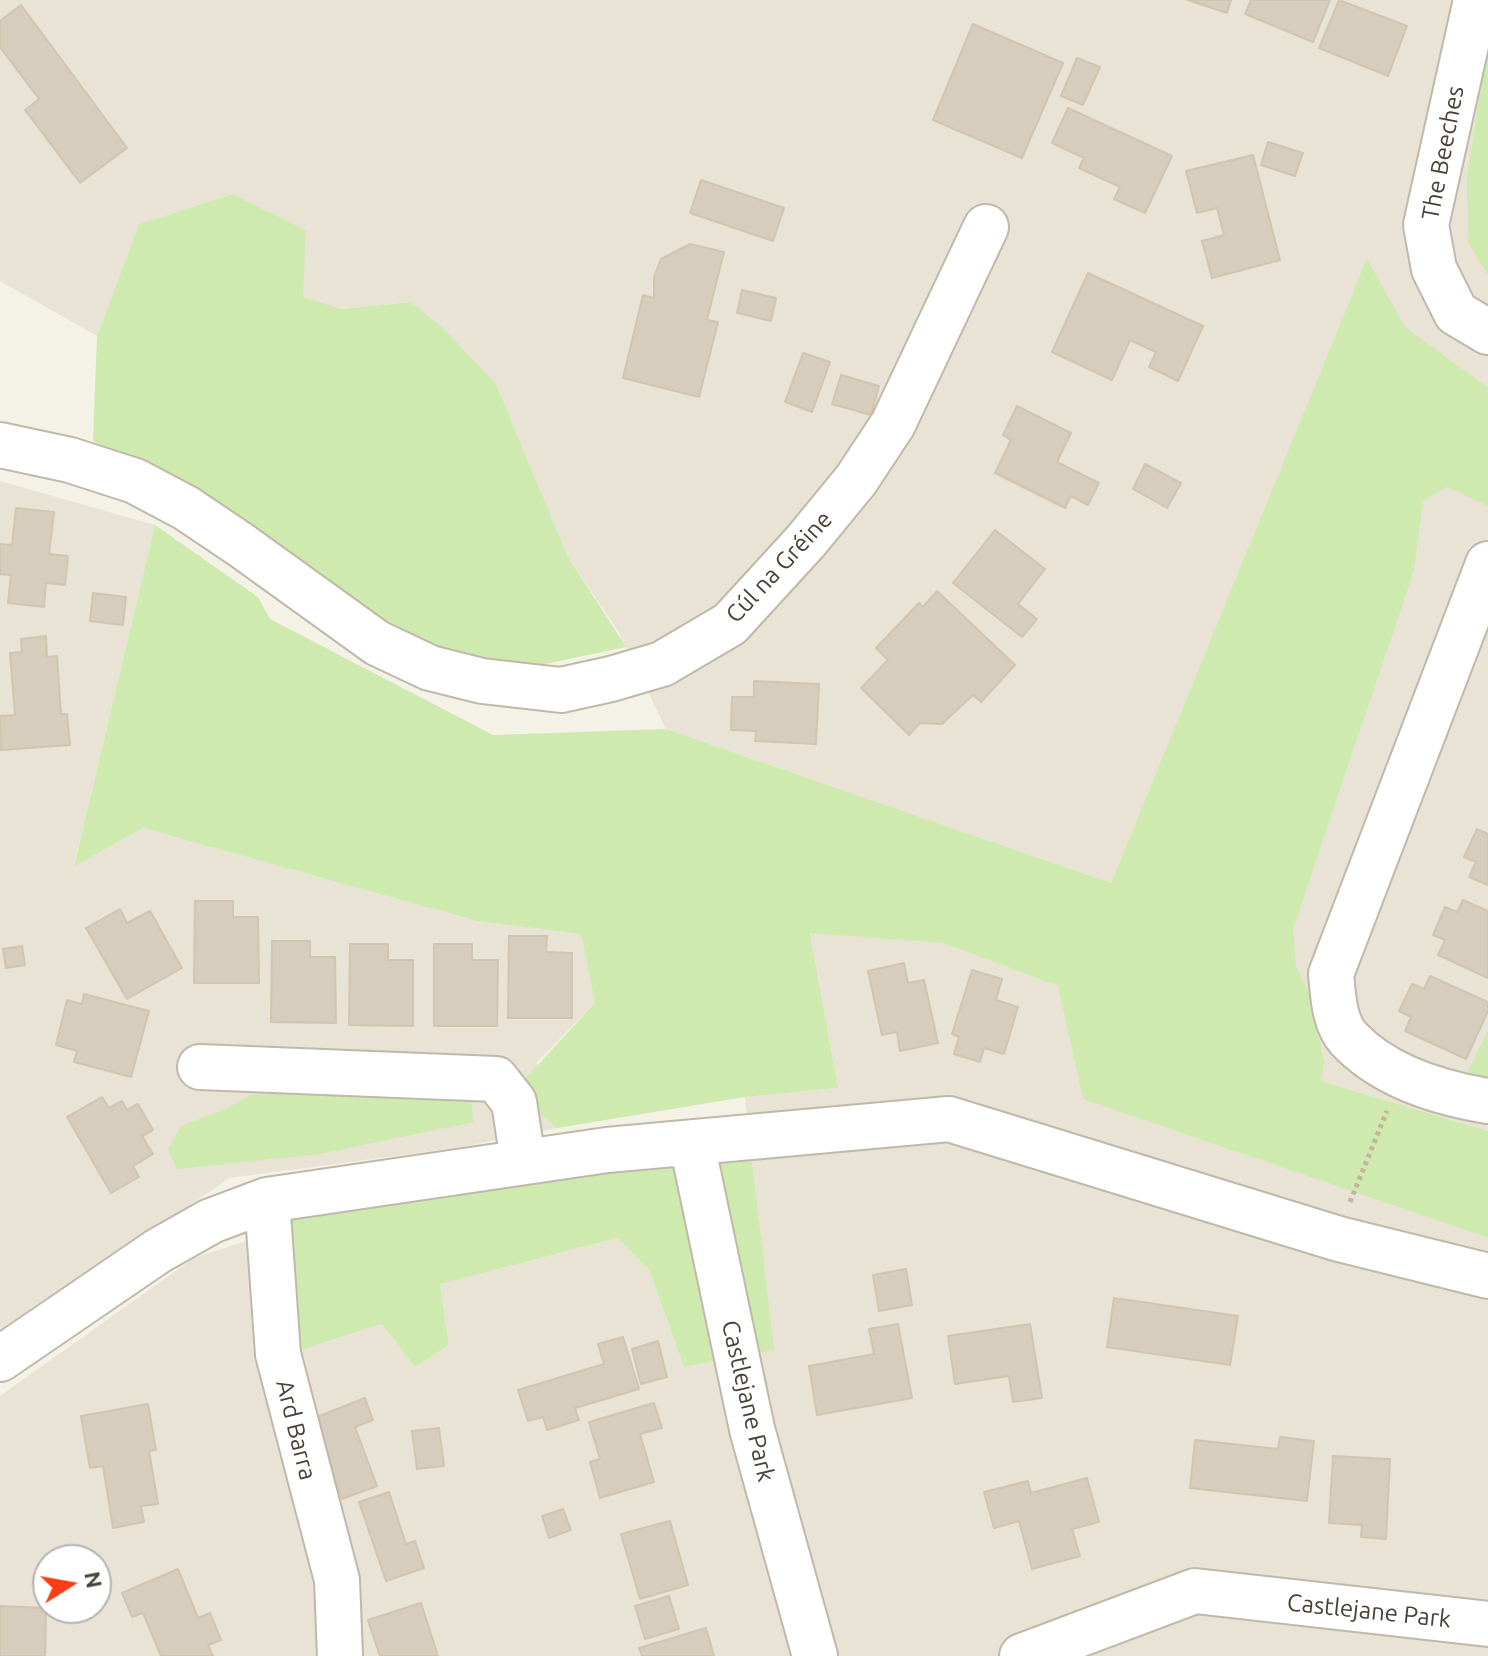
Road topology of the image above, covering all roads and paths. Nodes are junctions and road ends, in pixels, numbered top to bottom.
1 (1476, 0) edge
2 (986, 227) dead end
3 (1488, 332) edge
4 (0, 445) edge
5 (1488, 564) edge
6 (200, 1067) dead end
7 (1400, 1077) junction
8 (1488, 1101) edge
9 (692, 1144) junction
10 (523, 1161) junction
11 (267, 1200) junction
12 (1339, 1239) junction
13 (1488, 1276) edge
14 (0, 1359) edge
15 (1488, 1624) edge
16 (340, 1656) edge
17 (815, 1656) edge
18 (1022, 1656) edge

1 - 3 street, The Beeches
2 - 4 street, Cúl na Gréine
5 - 7 street
6 - 10 street
7 - 8 street
7 - 12 path
9 - 10 street
9 - 12 street
9 - 17 street, Castlejane Park
10 - 11 street
11 - 14 street
11 - 16 street, Ard Barra
12 - 13 street
15 - 18 street, Castlejane Park

